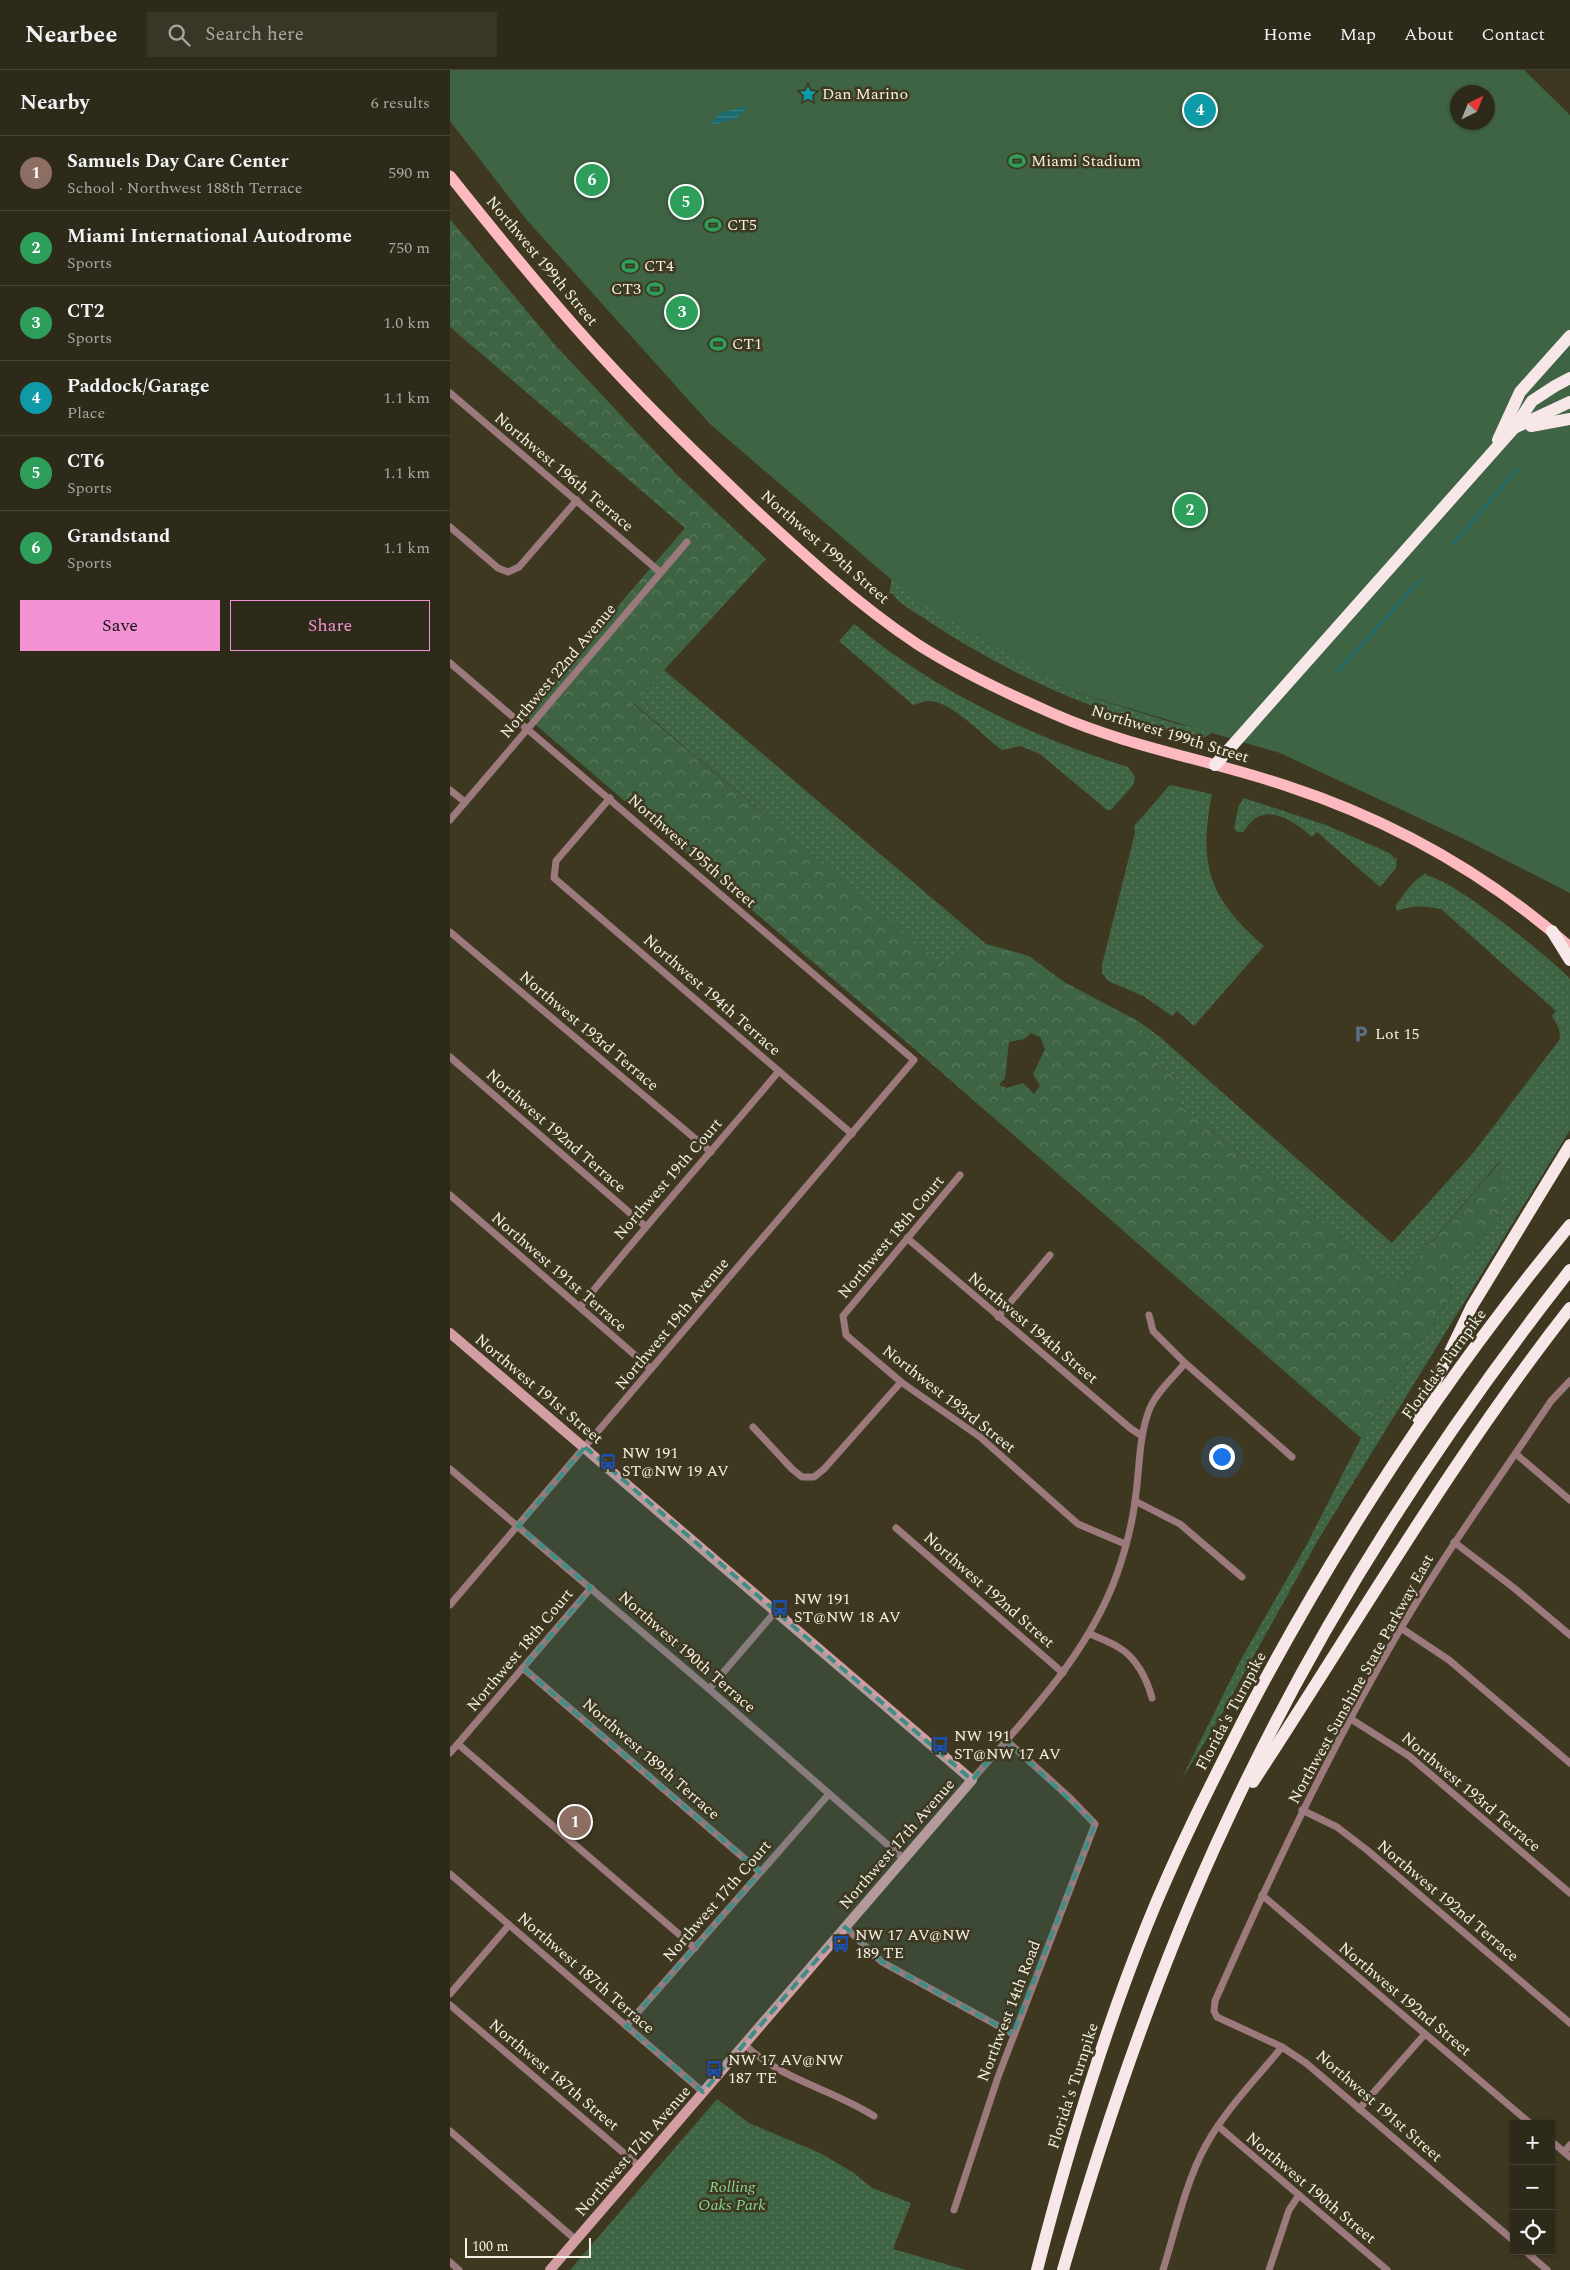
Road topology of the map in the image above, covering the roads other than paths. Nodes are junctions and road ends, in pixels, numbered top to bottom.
1 (450, 176) edge
2 (1570, 336) edge
3 (1570, 378) edge
4 (450, 393) edge
5 (1570, 402) edge
6 (1570, 418) edge
7 (1514, 428) junction
8 (1494, 449) junction
9 (577, 500) junction
10 (450, 528) edge
11 (687, 542) dead end
12 (660, 572) junction
13 (450, 663) edge
14 (527, 728) junction
15 (1215, 765) junction
16 (450, 790) edge
17 (610, 798) junction
18 (465, 802) junction
19 (450, 820) edge
20 (1552, 931) junction
21 (450, 932) edge
22 (1570, 947) edge
23 (1570, 960) edge
24 (450, 1057) edge
25 (914, 1060) joint
26 (779, 1071) junction
27 (852, 1134) junction
28 (1570, 1145) edge
29 (711, 1152) junction
30 (960, 1175) dead end
31 (450, 1195) edge
32 (1570, 1225) edge
33 (645, 1226) junction
34 (907, 1238) junction
35 (1050, 1255) dead end
36 (1570, 1270) edge
37 (580, 1307) junction
38 (1570, 1308) edge
39 (1149, 1315) dead end
40 (843, 1316) joint
41 (998, 1317) junction
42 (450, 1333) edge
43 (1186, 1363) junction
44 (651, 1369) junction
45 (1570, 1381) edge
46 (901, 1382) junction
47 (753, 1427) dead end
48 (1142, 1436) junction
49 (585, 1447) junction
50 (1516, 1454) junction
51 (1292, 1457) dead end
52 (1397, 1460) junction
53 (450, 1469) edge
54 (1570, 1500) edge
55 (1136, 1501) junction
56 (518, 1526) junction
57 (896, 1528) dead end
58 (1454, 1542) junction
59 (1125, 1544) junction
60 (1242, 1576) dead end
61 (591, 1588) junction
62 (450, 1605) edge
63 (775, 1612) junction
64 (1401, 1628) junction
65 (1090, 1634) junction
66 (1570, 1635) edge
67 (523, 1668) junction
68 (1063, 1673) junction
69 (710, 1690) junction
70 (1152, 1698) dead end
71 (1351, 1718) junction
72 (1006, 1740) junction
73 (458, 1744) junction
74 (450, 1753) edge
75 (1570, 1763) edge
76 (972, 1780) junction
77 (829, 1794) junction
78 (1302, 1810) junction
79 (1226, 1824) junction
80 (904, 1859) junction
81 (760, 1872) junction
82 (450, 1874) edge
83 (1570, 1893) edge
84 (1262, 1896) junction
85 (509, 1925) junction
86 (845, 1927) junction
87 (694, 1948) junction
88 (450, 1994) edge
89 (450, 2005) edge
90 (1214, 2011) joint
91 (1570, 2023) edge
92 (626, 2026) junction
93 (1013, 2034) junction
94 (1425, 2034) junction
95 (744, 2044) junction
96 (1282, 2047) junction
97 (703, 2092) junction
98 (1359, 2109) junction
99 (874, 2116) dead end
100 (1526, 2120) edge
101 (1218, 2126) junction
102 (450, 2131) edge
103 (1555, 2144) edge
104 (1570, 2145) edge
105 (1567, 2154) edge
106 (639, 2166) junction
107 (1299, 2195) junction
108 (954, 2210) dead end
109 (1510, 2238) edge
110 (576, 2240) junction
111 (1530, 2255) edge
112 (450, 2262) edge
113 (459, 2270) edge
114 (550, 2270) edge
115 (1037, 2270) edge
116 (1063, 2270) edge
117 (1163, 2270) edge
118 (1270, 2270) edge
119 (1387, 2270) edge
120 (1547, 2270) edge

1 - 15 main road, Northwest 199th Street
2 - 8 highway
3 - 7 highway
4 - 9 street, Northwest 196th Terrace
5 - 7 highway
6 - 7 highway
7 - 8 highway
8 - 15 highway
9 - 10 street
9 - 12 street, Northwest 196th Terrace
11 - 12 street, Northwest 22nd Avenue
12 - 14 street, Northwest 22nd Avenue
13 - 14 street, Northwest 195th Street
14 - 17 street, Northwest 195th Street
14 - 18 street, Northwest 22nd Avenue
15 - 20 main road, Northwest 199th Street
16 - 18 street
17 - 25 street, Northwest 195th Street
17 - 26 street, Northwest 194th Terrace
18 - 19 street, Northwest 22nd Avenue
20 - 22 main road, Northwest 199th Street
20 - 23 highway
21 - 29 street, Northwest 193rd Terrace
24 - 33 street, Northwest 192nd Terrace
25 - 27 street, Northwest 19th Avenue
26 - 27 street, Northwest 194th Terrace
26 - 29 street, Northwest 19th Court
27 - 44 street, Northwest 19th Avenue
28 - 52 highway
29 - 33 street, Northwest 19th Court
30 - 34 street, Northwest 18th Court
31 - 37 street, Northwest 191st Terrace
32 - 52 highway, Florida's Turnpike
33 - 37 street, Northwest 19th Court
34 - 40 street, Northwest 18th Court
34 - 41 street, Northwest 194th Street
35 - 41 street
36 - 79 highway
37 - 44 street, Northwest 191st Terrace
38 - 79 highway
39 - 43 street
40 - 46 street, Northwest 193rd Street
41 - 48 street, Northwest 194th Street
42 - 49 street, Northwest 191st Street
43 - 48 street, Northwest 17th Avenue
43 - 51 street
44 - 49 street, Northwest 19th Avenue
45 - 50 street, Northwest Sunshine State Parkway East
46 - 47 street
46 - 59 street, Northwest 193rd Street
48 - 55 street, Northwest 17th Avenue
49 - 56 street, Northwest 19th Avenue
49 - 63 street, Northwest 191st Street
50 - 54 street
50 - 58 street, Northwest Sunshine State Parkway East
52 - 115 highway, Florida's Turnpike
53 - 56 street, Northwest 190th Terrace
55 - 59 street, Northwest 17th Avenue
55 - 60 street
56 - 61 street, Northwest 190th Terrace
56 - 62 street, Northwest 19th Avenue
57 - 68 street, Northwest 192nd Street
58 - 64 street, Northwest Sunshine State Parkway East
58 - 66 street
59 - 65 street, Northwest 17th Avenue
61 - 67 street, Northwest 18th Court
61 - 69 street, Northwest 190th Terrace
63 - 69 street
63 - 76 street, Northwest 191st Street
64 - 71 street, Northwest Sunshine State Parkway East
64 - 75 street
65 - 68 street, Northwest 17th Avenue
65 - 70 street
67 - 73 street, Northwest 18th Court
67 - 81 street, Northwest 189th Terrace
68 - 72 street, Northwest 17th Avenue
69 - 77 street, Northwest 190th Terrace
71 - 78 street, Northwest Sunshine State Parkway East
71 - 83 street, Northwest 193rd Terrace
72 - 76 street, Northwest 17th Avenue
72 - 93 street, Northwest 14th Road
73 - 74 street, Northwest 18th Court
73 - 87 street
76 - 80 street, Northwest 17th Avenue
77 - 80 street, Northwest 190th Terrace
77 - 81 street, Northwest 17th Court
78 - 84 street, Northwest Sunshine State Parkway East
78 - 91 street, Northwest 192nd Terrace
79 - 116 highway
80 - 86 street, Northwest 17th Avenue
81 - 87 street, Northwest 17th Court
82 - 85 street, Northwest 187th Terrace
84 - 90 street, Northwest Sunshine State Parkway East
84 - 94 street, Northwest 192nd Street
85 - 88 street
85 - 92 street, Northwest 187th Terrace
86 - 93 street
86 - 95 street, Northwest 17th Avenue
87 - 92 street, Northwest 17th Court
89 - 106 street, Northwest 187th Street
90 - 96 street, Northwest 191st Street
92 - 97 street, Northwest 187th Terrace
93 - 108 street, Northwest 14th Road
94 - 98 street
94 - 100 street, Northwest 192nd Street
95 - 97 street, Northwest 17th Avenue
95 - 99 street
96 - 98 street, Northwest 191st Street
96 - 101 street
97 - 106 street, Northwest 17th Avenue
98 - 109 street, Northwest 191st Street
101 - 107 street, Northwest 190th Street
101 - 117 street
102 - 110 street
103 - 105 street
104 - 105 street
106 - 110 street, Northwest 17th Avenue
107 - 118 street
107 - 119 street, Northwest 190th Street
110 - 114 street, Northwest 17th Avenue
111 - 120 street
112 - 113 street

